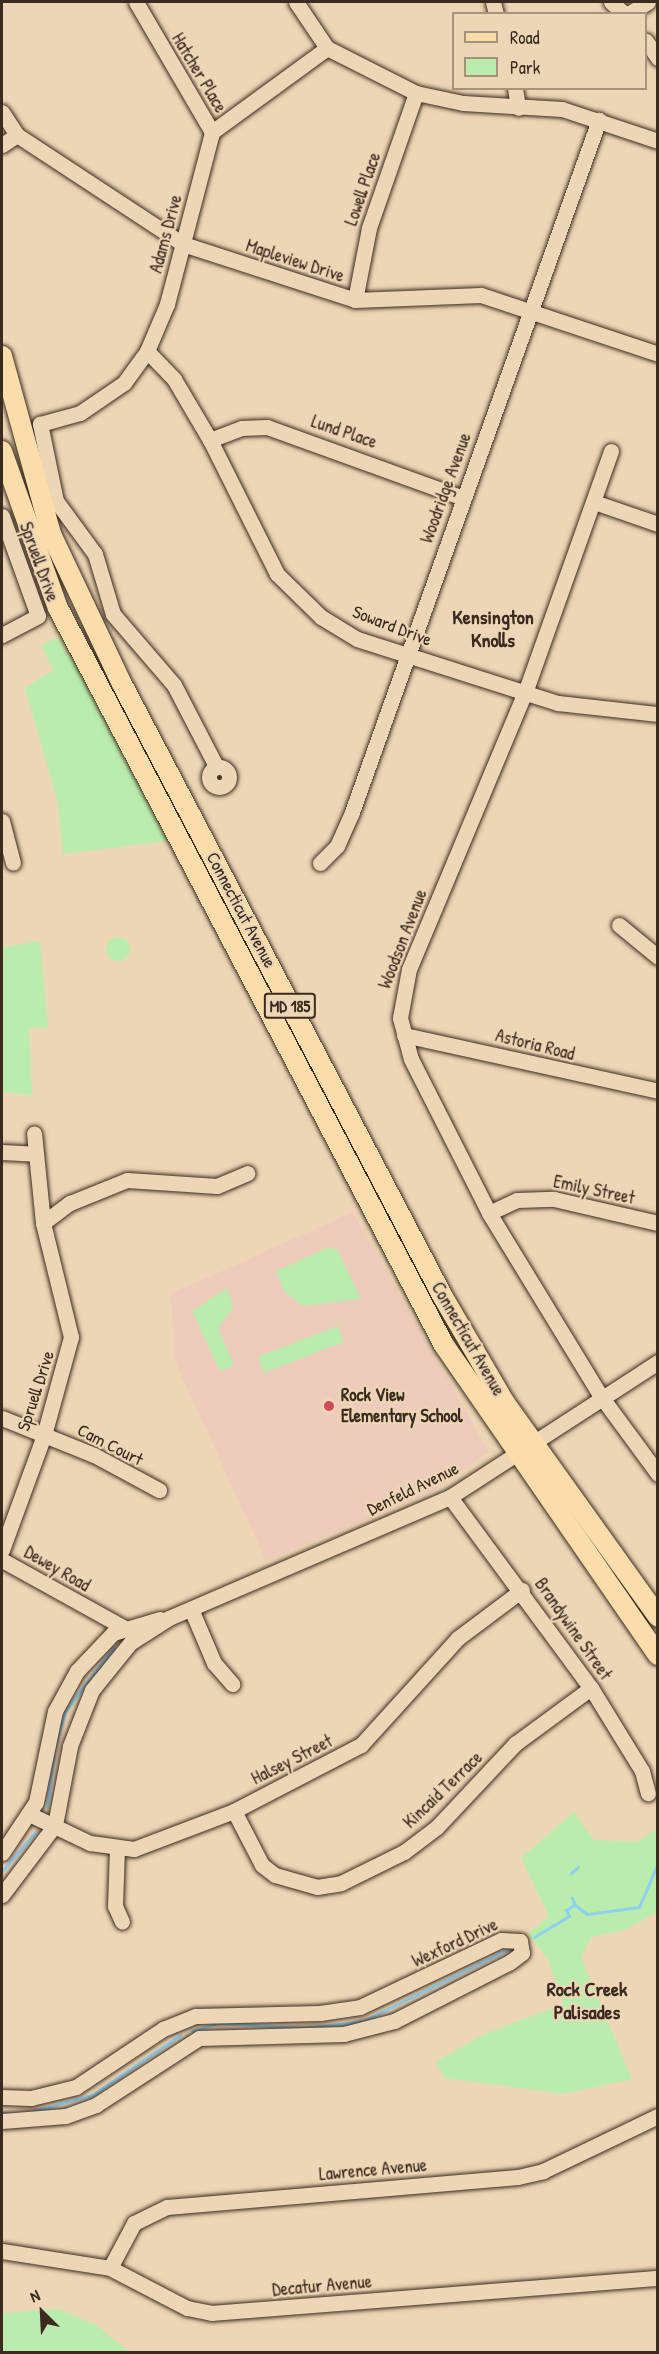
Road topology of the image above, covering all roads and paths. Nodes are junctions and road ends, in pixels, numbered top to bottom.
1 (136, 2) edge
2 (296, 2) edge
3 (611, 2) edge
4 (648, 2) edge
5 (624, 12) edge
6 (630, 12) edge
7 (647, 44) edge
8 (327, 48) junction
9 (657, 58) edge
10 (515, 90) edge
11 (416, 93) junction
12 (518, 108) junction
13 (2, 112) edge
14 (599, 120) junction
15 (212, 132) junction
16 (17, 135) junction
17 (657, 141) edge
18 (2, 145) edge
19 (183, 244) junction
20 (355, 300) junction
21 (532, 309) junction
22 (147, 351) junction
23 (657, 354) edge
24 (2, 356) edge
25 (210, 440) junction
26 (2, 451) edge
27 (611, 451) dead end
28 (464, 498) junction
29 (594, 502) junction
30 (2, 516) edge
31 (657, 524) edge
32 (2, 635) edge
33 (408, 655) junction
34 (525, 692) junction
35 (657, 714) edge
36 (216, 766) dead end
37 (2, 821) edge
38 (13, 863) dead end
39 (320, 863) dead end
40 (619, 925) dead end
41 (657, 957) edge
42 (404, 1035) junction
43 (657, 1091) edge
44 (34, 1133) dead end
45 (2, 1152) edge
46 (35, 1154) junction
47 (247, 1173) dead end
48 (489, 1212) junction
49 (43, 1223) junction
50 (657, 1223) edge
51 (657, 1362) edge
52 (600, 1395) junction
53 (2, 1418) edge
54 (44, 1435) junction
55 (533, 1441) junction
56 (517, 1453) junction
57 (657, 1474) edge
58 (159, 1490) dead end
59 (450, 1497) junction
60 (2, 1550) edge
61 (2, 1560) edge
62 (522, 1590) junction
63 (191, 1609) junction
64 (657, 1617) edge
65 (126, 1635) junction
66 (657, 1655) edge
67 (232, 1684) dead end
68 (591, 1688) junction
69 (648, 1793) dead end
70 (234, 1811) junction
71 (29, 1814) junction
72 (55, 1825) junction
73 (117, 1849) junction
74 (2, 1853) edge
75 (2, 1895) edge
76 (122, 1922) dead end
77 (2, 2097) edge
78 (657, 2116) edge
79 (2, 2121) edge
80 (2, 2251) edge
81 (110, 2268) junction
82 (657, 2278) edge

1 - 15 street, Hatcher Place
2 - 8 street
3 - 5 street
4 - 6 street
7 - 9 street
8 - 11 street
8 - 15 street
10 - 12 street
11 - 12 street
11 - 20 street, Lowell Place
12 - 14 street
13 - 16 street
14 - 17 street
14 - 21 street, Woodridge Avenue
15 - 19 street, Adams Drive
16 - 18 street
16 - 19 street, Mapleview Drive
19 - 20 street, Mapleview Drive
19 - 22 street, Adams Drive
20 - 21 street, Mapleview Drive
21 - 23 street, Mapleview Drive
21 - 28 street, Woodridge Avenue
22 - 25 street, Soward Drive
22 - 36 street, Adams Drive
24 - 55 main road, Connecticut Avenue / MD 185
25 - 28 street, Lund Place
25 - 33 street, Soward Drive
26 - 56 main road, Connecticut Avenue / MD 185
27 - 29 street, Woodson Avenue
28 - 33 street, Woodridge Avenue
29 - 31 street
29 - 34 street, Woodson Avenue
30 - 32 street, Spruell Drive
33 - 34 street, Soward Drive
33 - 39 street, Woodridge Avenue
34 - 35 street, Soward Drive
34 - 42 street, Woodson Avenue
37 - 38 street
40 - 41 street
42 - 43 street, Astoria Road
42 - 48 street, Woodson Avenue
44 - 46 street, Spruell Drive
45 - 46 street
46 - 49 street, Spruell Drive
47 - 49 street
48 - 50 street, Emily Street
48 - 52 street, Woodson Avenue
49 - 54 street, Spruell Drive
51 - 52 street, Denfeld Avenue
52 - 55 street, Denfeld Avenue
52 - 57 street, Woodson Avenue
53 - 54 street, Cam Court
54 - 58 street, Cam Court
54 - 60 street, Spruell Drive
55 - 56 street, Denfeld Avenue
55 - 64 main road, Connecticut Avenue / MD 185
56 - 59 street, Denfeld Avenue
56 - 66 main road, Connecticut Avenue / MD 185
59 - 62 street, Brandywine Street
59 - 63 street, Denfeld Avenue
61 - 65 street, Dewey Road
62 - 68 street, Brandywine Street
62 - 70 street, Halsey Street
63 - 65 street, Denfeld Avenue
63 - 67 street
65 - 71 street, Denfeld Avenue
65 - 72 street, Denfeld Avenue
68 - 69 street, Brandywine Street
68 - 70 street, Kincaid Terrace
70 - 73 street, Halsey Street
71 - 72 street, Halsey Street
71 - 74 street, Denfeld Avenue
72 - 73 street, Halsey Street
72 - 75 street, Denfeld Avenue
73 - 76 street
77 - 79 street, Wexford Drive
78 - 81 street, Lawrence Avenue
80 - 81 street, Decatur Avenue
81 - 82 street, Decatur Avenue

